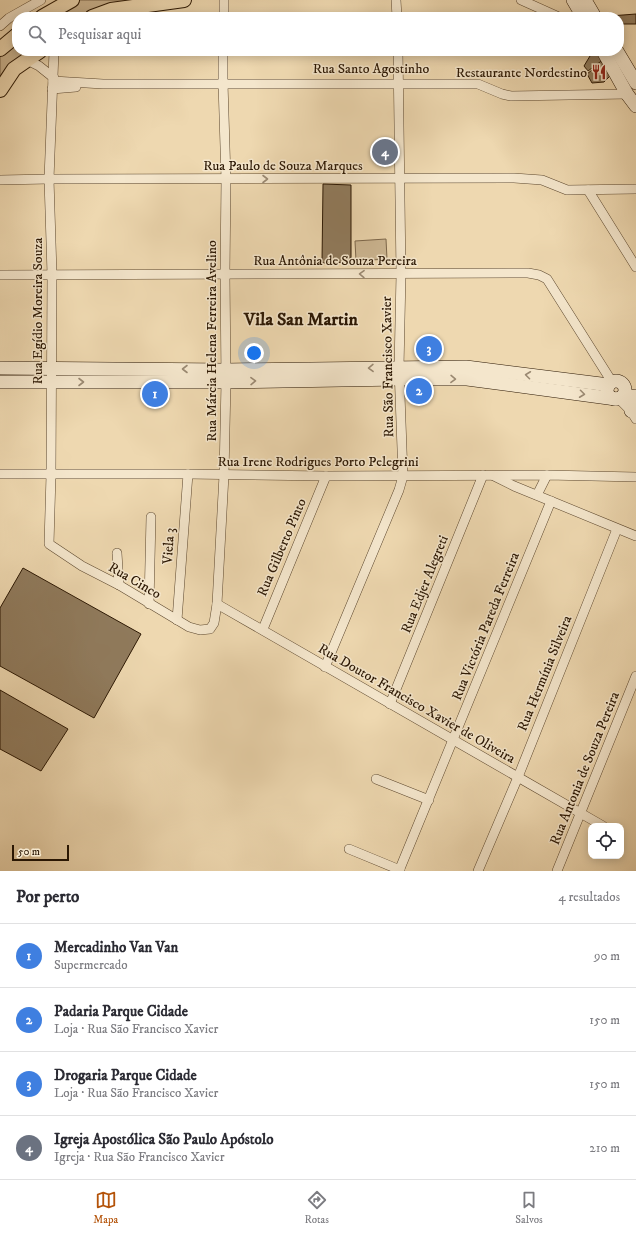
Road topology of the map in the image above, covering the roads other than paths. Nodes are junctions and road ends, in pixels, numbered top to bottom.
1 (42, 0) edge
2 (72, 0) edge
3 (184, 0) edge
4 (224, 0) edge
5 (396, 0) edge
6 (521, 0) edge
7 (573, 0) edge
8 (585, 0) edge
9 (20, 12) edge
10 (51, 12) edge
11 (106, 12) edge
12 (224, 12) edge
13 (397, 12) edge
14 (548, 12) edge
15 (580, 12) edge
16 (592, 12) edge
17 (12, 16) edge
18 (0, 26) edge
19 (12, 39) edge
20 (0, 49) edge
21 (33, 56) edge
22 (54, 56) edge
23 (223, 56) edge
24 (398, 56) edge
25 (606, 56) edge
26 (620, 56) edge
27 (27, 60) junction
28 (53, 83) junction
29 (223, 83) junction
30 (636, 83) edge
31 (398, 84) junction
32 (0, 90) edge
33 (631, 93) edge
34 (636, 106) edge
35 (49, 179) junction
36 (226, 179) junction
37 (399, 179) junction
38 (0, 180) edge
39 (636, 189) edge
40 (588, 190) junction
41 (636, 267) edge
42 (225, 273) junction
43 (52, 274) junction
44 (401, 274) junction
45 (0, 275) edge
46 (0, 368) edge
47 (51, 368) junction
48 (399, 373) junction
49 (225, 376) junction
50 (0, 382) edge
51 (51, 382) junction
52 (636, 382) edge
53 (614, 383) junction
54 (636, 396) edge
55 (618, 398) junction
56 (634, 410) edge
57 (0, 474) edge
58 (188, 474) junction
59 (51, 475) junction
60 (224, 475) junction
61 (483, 475) junction
62 (493, 475) junction
63 (547, 475) junction
64 (326, 476) junction
65 (403, 476) junction
66 (636, 477) edge
67 (537, 496) junction
68 (551, 501) junction
69 (151, 517) dead end
70 (617, 529) junction
71 (636, 536) edge
72 (49, 544) joint
73 (117, 553) dead end
74 (119, 585) junction
75 (149, 604) junction
76 (217, 604) junction
77 (177, 620) junction
78 (210, 629) joint
79 (263, 629) junction
80 (326, 667) junction
81 (636, 676) edge
82 (390, 704) junction
83 (453, 741) junction
84 (518, 777) junction
85 (376, 779) dead end
86 (429, 800) junction
87 (581, 813) junction
88 (598, 823) edge
89 (349, 849) dead end
90 (400, 871) edge
91 (478, 871) edge
92 (557, 871) edge

1 - 9 street
2 - 10 main road
3 - 11 main road
4 - 12 street
5 - 13 street
6 - 14 street
7 - 15 main road
8 - 16 main road
17 - 18 street
19 - 20 main road
21 - 27 main road
22 - 28 street, Rua Egídio Moreira Souza
23 - 29 street, Rua Márcia Helena Ferreira Avelino
24 - 31 street, Rua São Francisco Xavier
25 - 33 main road
26 - 30 main road
27 - 28 street
27 - 32 main road
28 - 29 street, Rua Santo Agostinho
28 - 35 street, Rua Egídio Moreira Souza
29 - 31 street, Rua Santo Agostinho
29 - 36 street, Rua Márcia Helena Ferreira Avelino
31 - 33 street, Rua Santo Agostinho
31 - 37 street, Rua São Francisco Xavier
33 - 34 main road
35 - 36 street, Rua Paulo de Souza Marques
35 - 38 street, Rua Paulo de Souza Marques
35 - 43 street, Rua Egídio Moreira Souza
36 -> 37 street, Rua Paulo de Souza Marques
36 - 42 street, Rua Márcia Helena Ferreira Avelino
37 - 40 street, Rua Paulo de Souza Marques
37 - 44 street, Rua São Francisco Xavier
39 - 40 street, Rua Paulo de Souza Marques
40 - 41 street
42 - 43 street, Rua Antônia de Souza Pereira
44 -> 42 street, Rua Antônia de Souza Pereira
42 - 49 street, Rua Márcia Helena Ferreira Avelino
43 - 45 street, Rua Antônia de Souza Pereira
43 - 47 street, Rua Egídio Moreira Souza
44 - 48 street, Rua São Francisco Xavier
44 - 53 street, Rua Antônia de Souza Pereira
46 - 47 main road
49 -> 47 main road
47 - 51 street, Rua Egídio Moreira Souza
48 - 49 main road
53 -> 48 main road
48 -> 55 main road
48 - 65 street, Rua São Francisco Xavier
51 -> 49 main road
49 - 60 street, Rua Márcia Helena Ferreira Avelino
50 - 51 main road
51 - 59 street, Rua Egídio Moreira Souza
52 - 53 main road
53 - 55 main road
54 - 55 main road
55 - 56 street
57 - 59 street, Rua Irene Rodrigues Porto Pelegrini
58 - 59 street, Rua Irene Rodrigues Porto Pelegrini
58 - 60 street, Rua Irene Rodrigues Porto Pelegrini
58 - 77 street, Viela 3
59 - 72 street, Rua Egídio Moreira Souza
60 - 64 street, Rua Irene Rodrigues Porto Pelegrini
60 - 76 street, Rua Márcia Helena Ferreira Avelino
61 - 62 street, Rua Irene Rodrigues Porto Pelegrini
61 - 65 street, Rua Irene Rodrigues Porto Pelegrini
61 - 82 street, Rua Edjer Alegreti
62 - 63 street, Rua Irene Rodrigues Porto Pelegrini
62 - 67 street
63 - 66 street, Rua Irene Rodrigues Porto Pelegrini
63 - 67 street
64 - 65 street, Rua Irene Rodrigues Porto Pelegrini
64 - 79 street, Rua Gilberto Pinto
65 - 80 street, Rua São Francisco Xavier
67 - 68 street
68 - 70 street
68 - 83 street, Rua Victória Pareda Ferreira
69 - 75 street
70 - 71 street
70 - 84 street, Rua Hermínia Silveira
72 - 74 street, Rua Cinco
73 - 74 street
74 - 75 street, Rua Cinco
75 - 77 street, Rua Cinco
76 - 78 street, Rua Márcia Helena Ferreira Avelino
76 - 79 street, Rua Doutor Francisco Xavier de Oliveira
77 - 78 street, Rua Cinco
79 - 80 street, Rua Doutor Francisco Xavier de Oliveira
80 - 82 street, Rua Doutor Francisco Xavier de Oliveira
81 - 87 street, Rua Antonia de Souza Pereira
82 - 83 street, Rua Doutor Francisco Xavier de Oliveira
83 - 84 street, Rua Doutor Francisco Xavier de Oliveira
83 - 86 street, Rua Victória Pareda Ferreira
84 - 87 street, Rua Doutor Francisco Xavier de Oliveira
84 - 91 street, Rua Hermínia Silveira
85 - 86 street
86 - 90 street, Rua Victória Pareda Ferreira
87 - 88 street, Rua Doutor Francisco Xavier de Oliveira
87 - 92 street, Rua Antonia de Souza Pereira
89 - 90 street

